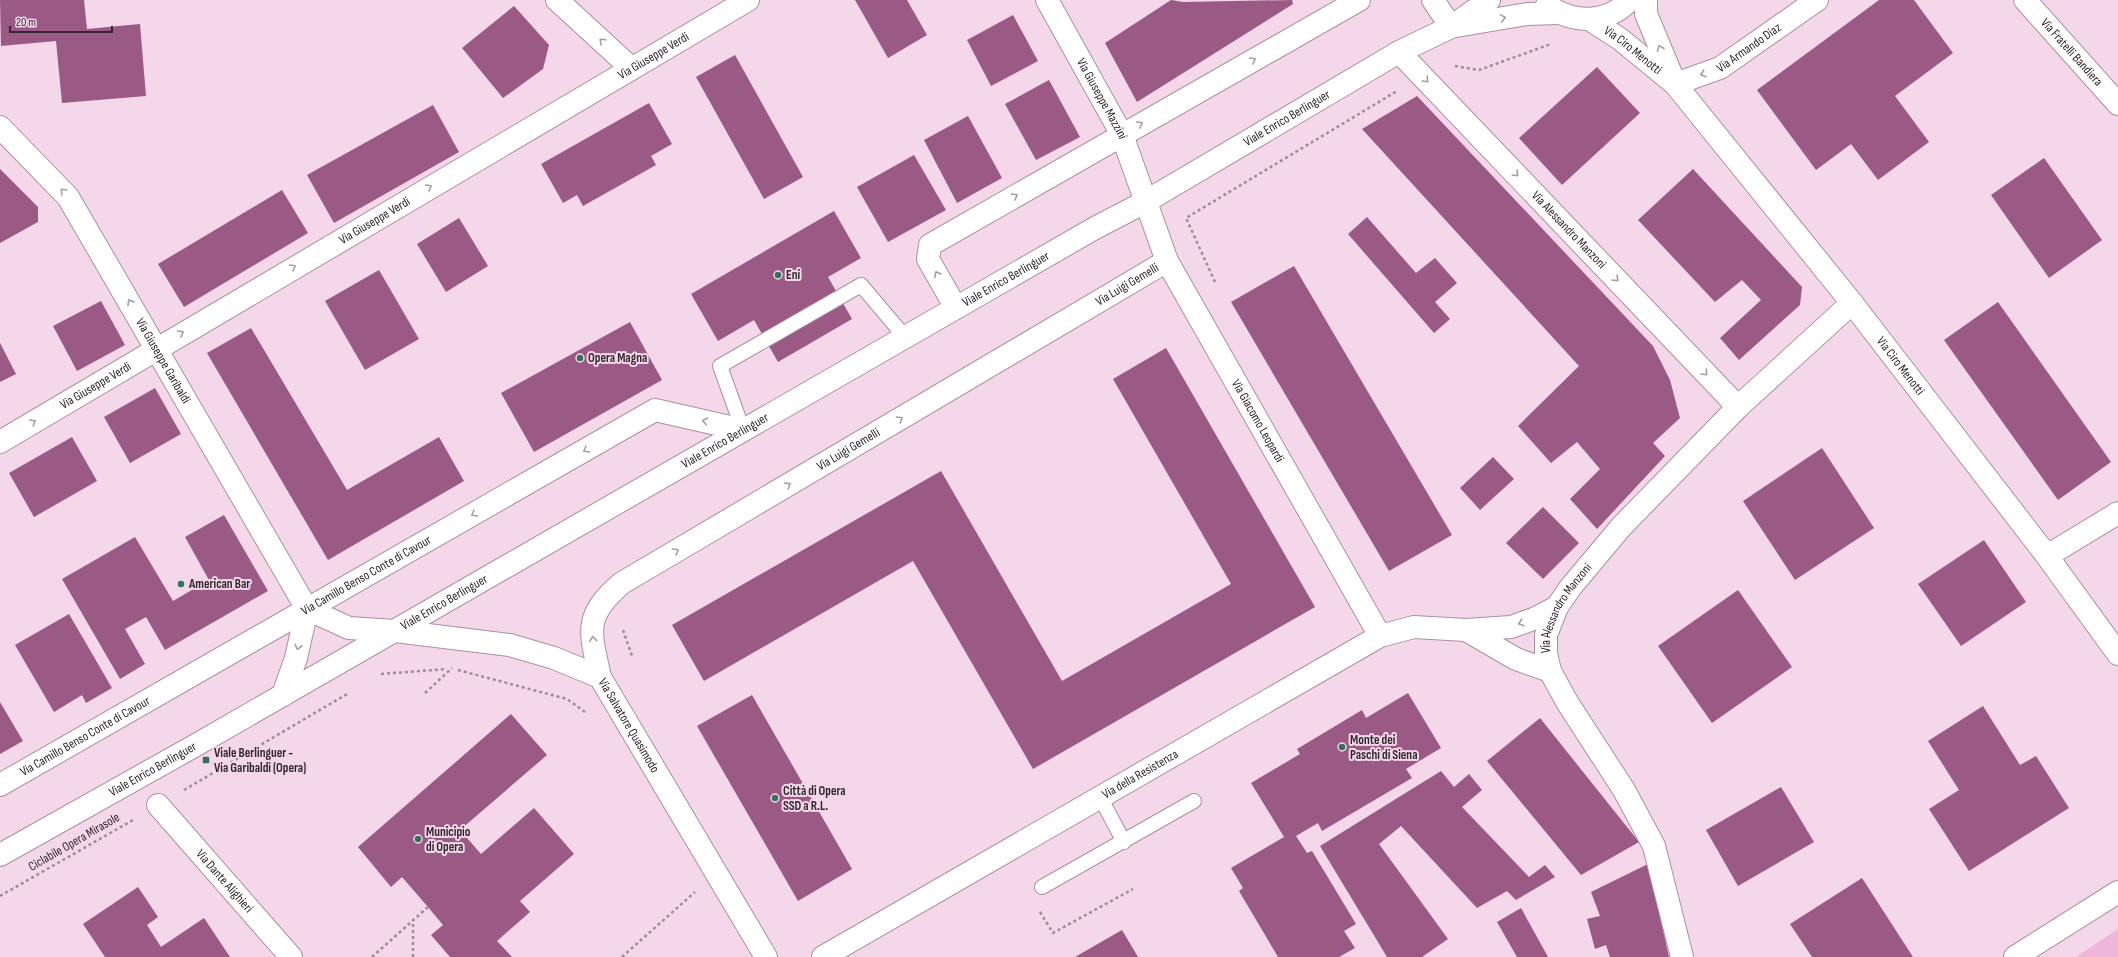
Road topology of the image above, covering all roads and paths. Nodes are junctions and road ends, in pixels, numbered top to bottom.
1 (558, 0) edge
2 (748, 0) edge
3 (1047, 0) edge
4 (1359, 0) edge
5 (1433, 0) edge
6 (1489, 0) edge
7 (1630, 0) edge
8 (1646, 0) edge
9 (1817, 0) edge
10 (2025, 0) edge
11 (1549, 7) edge
12 (1589, 20) junction
13 (1451, 27) junction
14 (1553, 43) dead end
15 (1400, 52) junction
16 (631, 68) junction
17 (1423, 76) junction
18 (1675, 84) junction
19 (2118, 104) edge
20 (0, 127) edge
21 (1122, 135) junction
22 (1145, 202) junction
23 (1167, 261) junction
24 (1217, 286) dead end
25 (1852, 303) junction
26 (956, 308) junction
27 (905, 337) junction
28 (157, 348) junction
29 (1738, 407) junction
30 (743, 430) junction
31 (0, 442) edge
32 (2118, 513) edge
33 (2047, 556) junction
34 (1557, 607) junction
35 (307, 609) junction
36 (1466, 630) junction
37 (395, 631) junction
38 (1380, 636) junction
39 (2118, 654) edge
40 (452, 668) junction
41 (1550, 671) junction
42 (376, 677) dead end
43 (600, 677) junction
44 (350, 692) dead end
45 (425, 693) dead end
46 (283, 695) junction
47 (567, 699) dead end
48 (0, 785) edge
49 (1100, 797) junction
50 (1194, 801) dead end
51 (158, 805) junction
52 (1124, 842) junction
53 (0, 855) edge
54 (719, 876) junction
55 (1042, 887) dead end
56 (1133, 889) dead end
57 (0, 896) edge
58 (2114, 902) edge
59 (428, 907) dead end
60 (1038, 908) dead end
61 (413, 920) junction
62 (291, 957) edge
63 (372, 957) edge
64 (413, 957) edge
65 (622, 957) edge
66 (766, 957) edge
67 (823, 957) edge
68 (1682, 957) edge
69 (2015, 957) edge

16 -> 1 street
2 - 16 street, Via Giuseppe Verdi
3 - 21 street, Via Giuseppe Mazzini
21 -> 4 street
5 - 13 street
6 - 13 street, Viale Enrico Berlinguer
7 - 12 street
18 -> 8 street, Via Ciro Menotti
9 -> 18 street, Via Armando Diaz
10 - 19 street, Via Fratelli Bandiera
11 - 12 street
13 -> 11 street, Viale Enrico Berlinguer
12 - 18 street, Via Ciro Menotti
13 - 15 street, Viale Enrico Berlinguer
14 - 17 path
15 - 17 street, Via Alessandro Manzoni
15 - 22 street, Viale Enrico Berlinguer
28 -> 16 street, Via Giuseppe Verdi
17 - 24 path
17 -> 29 street, Via Alessandro Manzoni
18 - 25 street, Via Ciro Menotti
28 -> 20 street, Via Giuseppe Garibaldi
21 - 22 street, Via Giuseppe Mazzini
26 -> 21 street
22 - 23 street, Via Giacomo Leopardi
22 - 26 street, Viale Enrico Berlinguer
23 - 38 street, Via Giacomo Leopardi
43 -> 23 street, Via Luigi Gemelli
25 - 29 street, Via Alessandro Manzoni
25 - 33 street, Via Ciro Menotti
26 - 27 street, Viale Enrico Berlinguer
27 - 30 street, Viale Enrico Berlinguer
27 - 30 lane
31 -> 28 street, Via Giuseppe Verdi
28 - 35 street, Via Giuseppe Garibaldi
29 - 34 street, Via Alessandro Manzoni
30 -> 35 street, Via Camillo Benso Conte di Cavour
30 - 37 street, Viale Enrico Berlinguer
32 - 33 street
33 - 39 street, Via Ciro Menotti
34 -> 36 street, Via della Resistenza
34 - 41 street, Via Alessandro Manzoni
35 - 37 street
35 -> 46 street
35 - 48 street, Via Camillo Benso Conte di Cavour
36 - 38 street, Via della Resistenza
36 - 41 street, Via della Resistenza
37 - 43 street, Via Salvatore Quasimodo
37 - 46 street, Viale Enrico Berlinguer
38 - 49 street, Via della Resistenza
40 - 42 path
40 - 45 path
40 - 47 path
41 - 68 street, Via Alessandro Manzoni
43 - 54 street, Via Salvatore Quasimodo
44 - 51 path, Ciclabile Opera Mirasole
46 - 53 street, Viale Enrico Berlinguer
49 - 52 lane
49 - 67 street, Via della Resistenza
50 - 52 lane
51 - 57 path, Ciclabile Opera Mirasole
51 - 62 street, Via Dante Alighieri
52 - 55 lane
54 - 65 path
54 - 66 street, Via Salvatore Quasimodo
56 - 60 path
58 - 69 street
59 - 61 path
61 - 63 path
61 - 64 path

